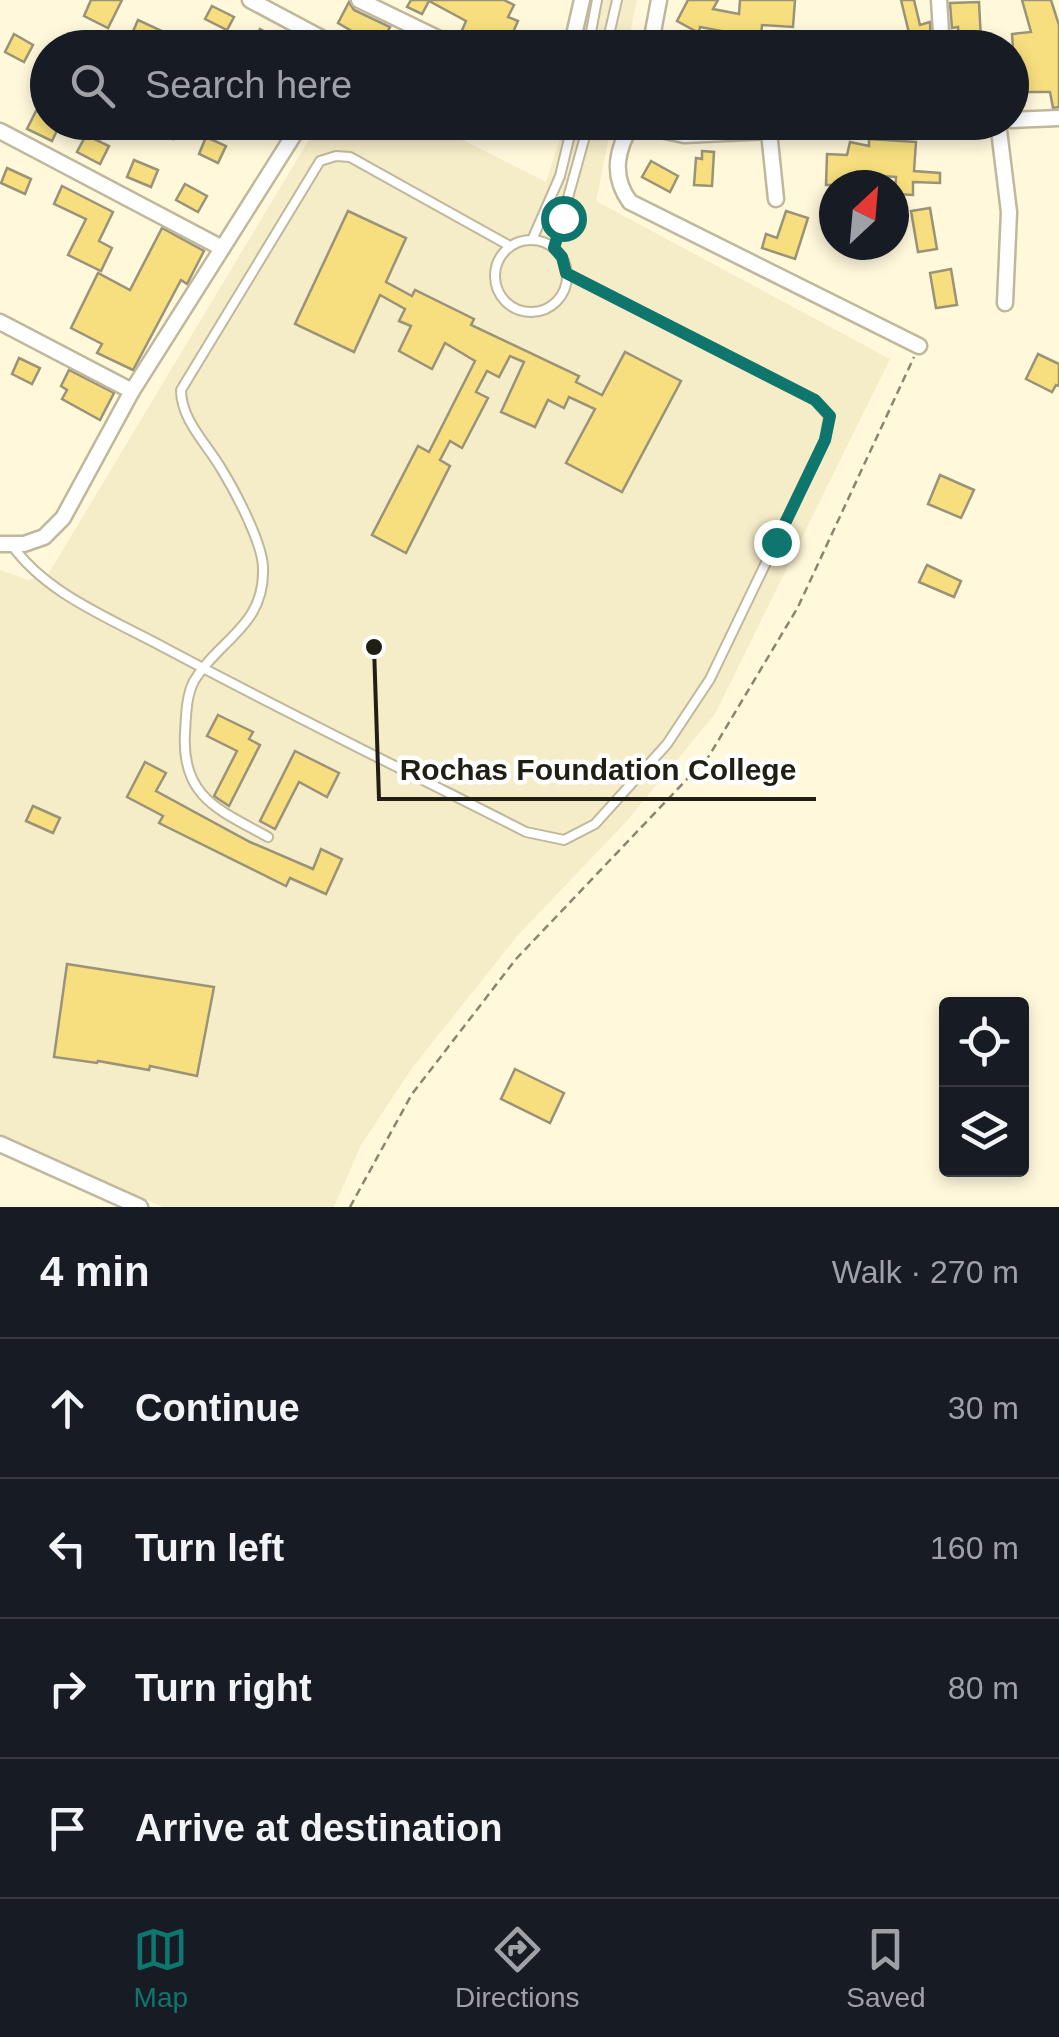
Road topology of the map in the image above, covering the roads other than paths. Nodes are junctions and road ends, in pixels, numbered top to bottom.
1 (250, 0) edge
2 (359, 0) edge
3 (582, 0) edge
4 (598, 0) edge
5 (617, 0) edge
6 (659, 0) edge
7 (939, 0) edge
8 (306, 30) edge
9 (421, 30) edge
10 (575, 30) edge
11 (592, 30) edge
12 (610, 30) edge
13 (653, 30) edge
14 (941, 30) edge
15 (1059, 118) edge
16 (1029, 119) edge
17 (0, 131) edge
18 (291, 140) edge
19 (569, 140) edge
20 (585, 140) edge
21 (621, 140) edge
22 (770, 140) edge
23 (1000, 140) edge
24 (776, 199) dead end
25 (532, 240) junction
26 (510, 246) junction
27 (222, 248) junction
28 (554, 248) junction
29 (566, 273) junction
30 (1005, 302) dead end
31 (0, 322) edge
32 (918, 346) road end
33 (132, 391) junction
34 (5, 544) edge
35 (204, 668) junction
36 (268, 837) dead end
37 (0, 1144) edge
38 (140, 1207) edge

1 - 8 street
2 - 9 street
3 - 10 street
4 - 11 lane
5 - 12 lane
6 - 13 street
7 - 14 street
15 - 16 street
17 - 27 street
18 - 27 street
19 - 25 lane
20 - 28 lane
21 - 32 street
22 - 24 street
23 - 30 street
25 - 26 lane
25 - 28 lane
26 - 29 lane
26 - 35 lane
27 - 33 street
28 - 29 lane
29 - 35 lane
31 - 33 street
33 - 34 street
34 - 35 lane
35 - 36 lane
37 - 38 street

